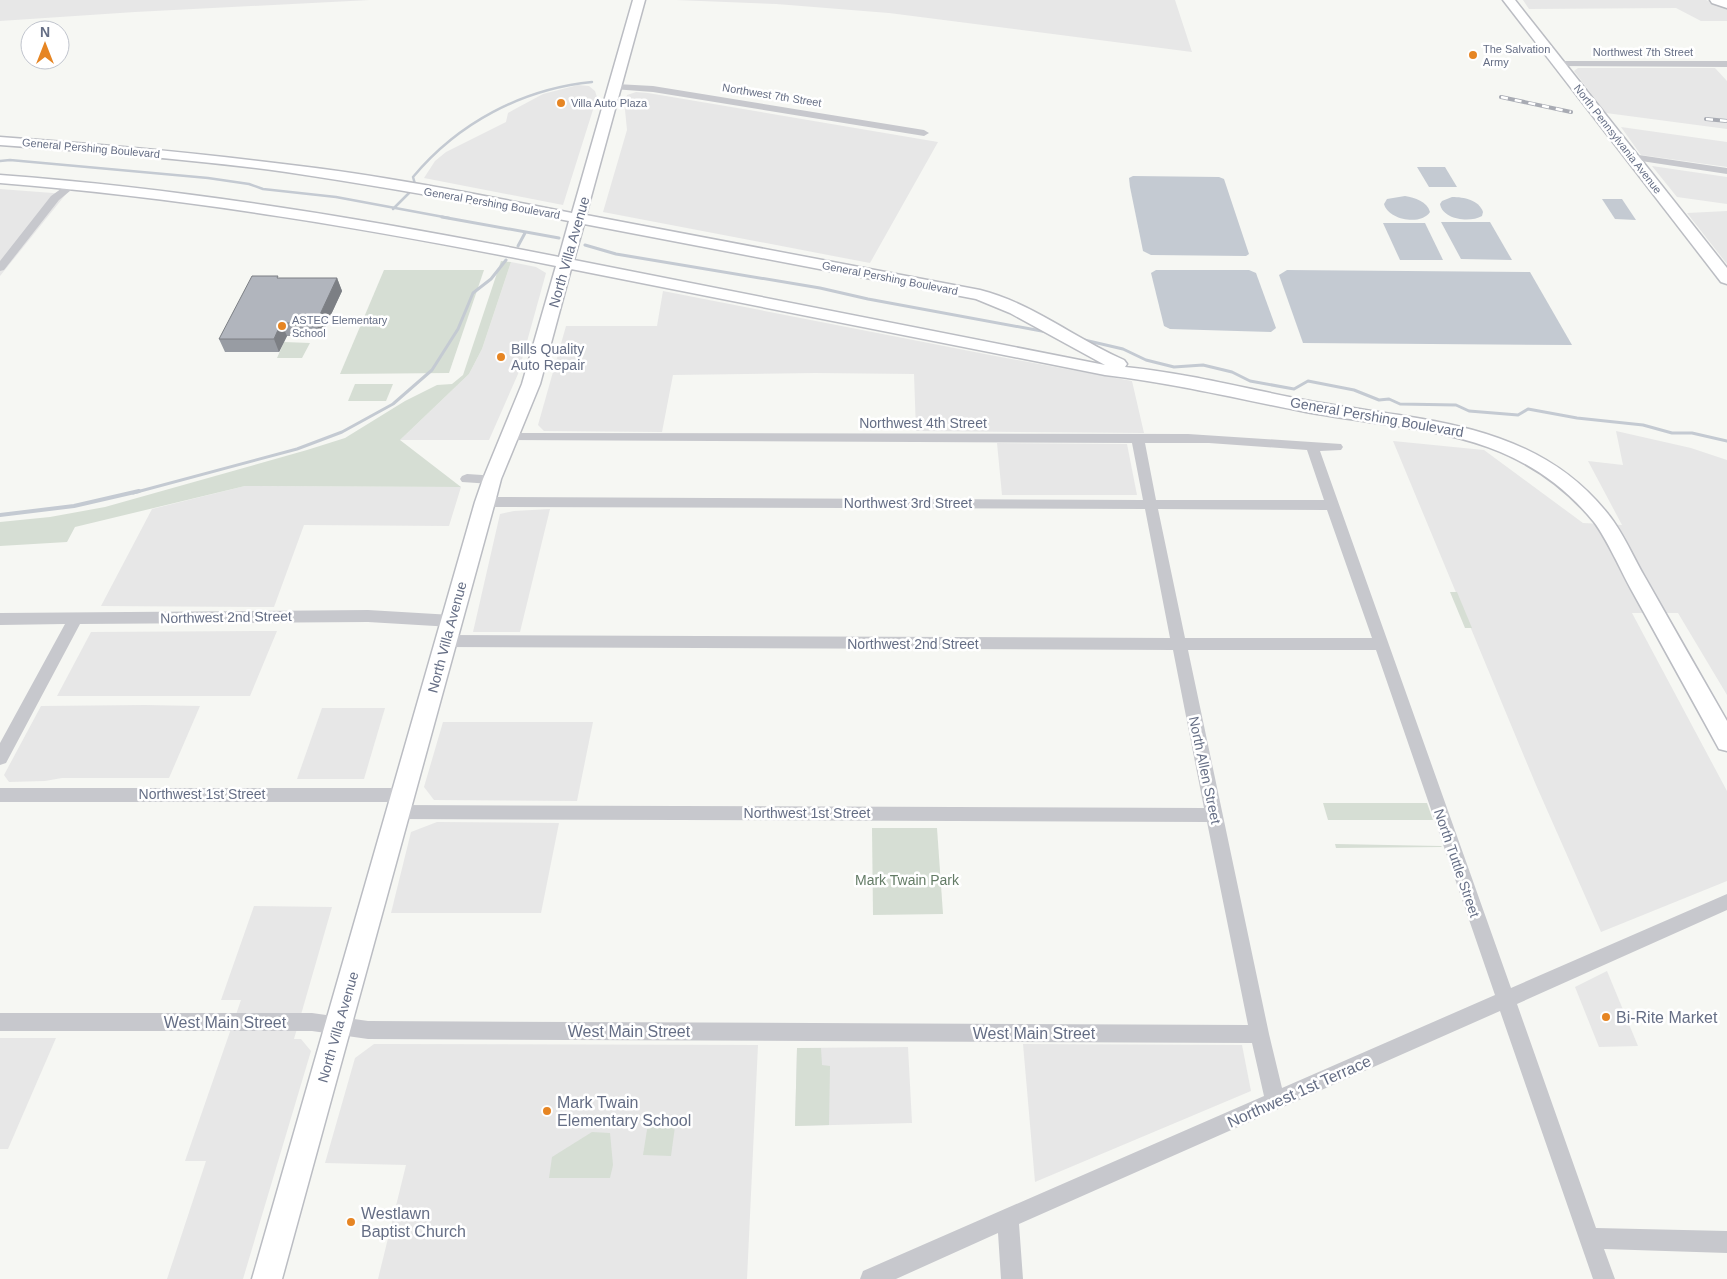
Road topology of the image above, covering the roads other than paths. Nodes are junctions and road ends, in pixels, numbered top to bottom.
1 (640, 0) edge
2 (1509, 0) edge
3 (1717, 0) edge
4 (1727, 4) edge
5 (1560, 64) junction
6 (1727, 64) edge
7 (616, 87) junction
8 (924, 133) dead end
9 (0, 141) edge
10 (1632, 158) junction
11 (1727, 171) edge
12 (0, 179) edge
13 (72, 184) junction
14 (578, 219) junction
15 (565, 263) junction
16 (0, 268) edge
17 (1727, 279) edge
18 (1073, 342) junction
19 (1051, 359) junction
20 (1141, 373) junction
21 (510, 437) junction
22 (1137, 438) junction
23 (1312, 447) junction
24 (1336, 447) dead end
25 (467, 479) dead end
26 (492, 479) junction
27 (485, 502) junction
28 (1151, 504) junction
29 (1332, 505) junction
30 (0, 618) edge
31 (76, 618) junction
32 (449, 631) junction
33 (1179, 644) junction
34 (1380, 644) junction
35 (1727, 742) edge
36 (0, 758) edge
37 (0, 795) edge
38 (402, 803) junction
39 (1214, 815) junction
40 (1727, 902) edge
41 (1505, 1000) junction
42 (0, 1022) edge
43 (339, 1026) junction
44 (1259, 1034) junction
45 (1275, 1101) junction
46 (1008, 1218) junction
47 (1590, 1238) junction
48 (1727, 1242) edge
49 (268, 1279) edge
50 (871, 1279) edge
51 (1012, 1279) edge
52 (1604, 1279) edge

1 - 7 main road, North Villa Avenue
2 - 5 main road, North Pennsylvania Avenue
3 - 4 main road
5 - 6 street, Northwest 7th Street
5 - 10 main road, North Pennsylvania Avenue
7 - 8 street, Northwest 7th Street
7 - 14 main road, North Villa Avenue
9 - 14 main road, General Pershing Boulevard
10 - 11 street
10 - 17 main road, North Pennsylvania Avenue
12 - 13 main road, General Pershing Boulevard
13 - 15 main road, General Pershing Boulevard
13 - 16 street
14 - 15 main road, North Villa Avenue
14 - 18 main road, General Pershing Boulevard
15 - 19 main road, General Pershing Boulevard
15 - 21 main road, North Villa Avenue
18 - 19 main road
18 - 20 main road, General Pershing Boulevard
19 - 20 main road, General Pershing Boulevard
20 - 35 main road, General Pershing Boulevard
21 - 22 street, Northwest 4th Street
21 - 26 main road, North Villa Avenue
22 - 23 street, Northwest 4th Street
22 - 28 street, North Allen Street
23 - 24 street, Northwest 4th Street
23 - 29 street, North Tuttle Street
25 - 26 street
26 - 27 main road, North Villa Avenue
27 - 28 street, Northwest 3rd Street
27 - 32 main road, North Villa Avenue
28 - 29 street, Northwest 3rd Street
28 - 33 street, North Allen Street
29 - 34 street, North Tuttle Street
30 - 31 street, Northwest 2nd Street
31 - 32 street, Northwest 2nd Street
31 - 36 street
32 - 33 street, Northwest 2nd Street
32 - 38 main road, North Villa Avenue
33 - 34 street, Northwest 2nd Street
33 - 39 street, North Allen Street
34 - 41 street, North Tuttle Street
37 - 38 street, Northwest 1st Street
38 - 39 street, Northwest 1st Street
38 - 43 main road, North Villa Avenue
39 - 44 street, North Allen Street
40 - 41 street, Northwest 1st Terrace
41 - 45 street, Northwest 1st Terrace
41 - 47 street, North Tuttle Street
42 - 43 street, West Main Street
43 - 44 street, West Main Street
43 - 49 main road, North Villa Avenue
44 - 45 street, North Allen Street
45 - 46 street, Northwest 1st Terrace
46 - 50 street, Northwest 1st Terrace
46 - 51 street
47 - 48 street
47 - 52 street, North Tuttle Street

